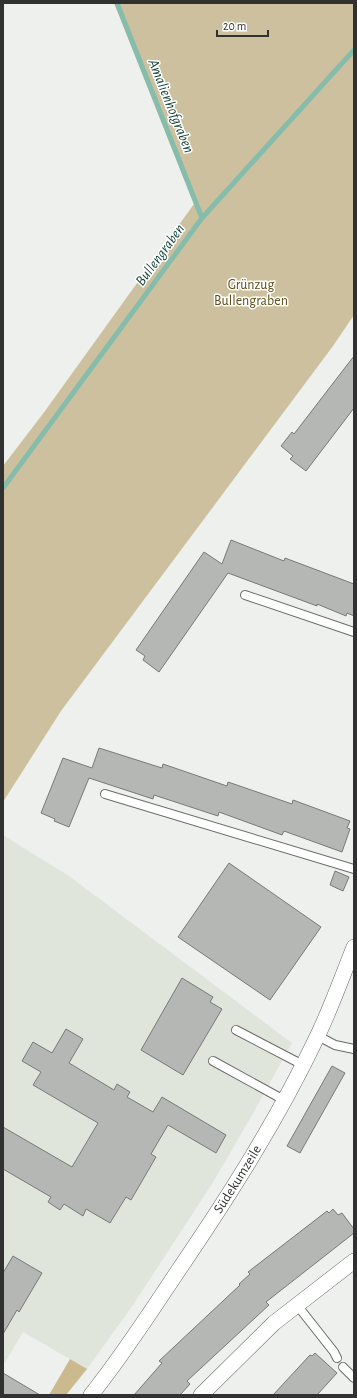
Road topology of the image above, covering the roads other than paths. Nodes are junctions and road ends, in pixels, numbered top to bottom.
1 (245, 595) dead end
2 (354, 632) edge
3 (105, 794) dead end
4 (354, 869) edge
5 (354, 947) edge
6 (236, 1030) dead end
7 (318, 1036) junction
8 (354, 1049) edge
9 (213, 1061) dead end
10 (303, 1065) junction
11 (284, 1100) junction
12 (354, 1260) edge
13 (297, 1305) junction
14 (337, 1358) dead end
15 (343, 1367) dead end
16 (354, 1378) edge
17 (91, 1395) edge
18 (201, 1395) edge

1 - 2 lane
3 - 4 lane
5 - 7 street, Südekumzeile
6 - 10 lane
7 - 8 lane
7 - 10 street, Südekumzeile
9 - 11 lane
10 - 11 street, Südekumzeile
11 - 17 street, Südekumzeile
12 - 13 street
13 - 14 lane
13 - 18 street
15 - 16 lane

